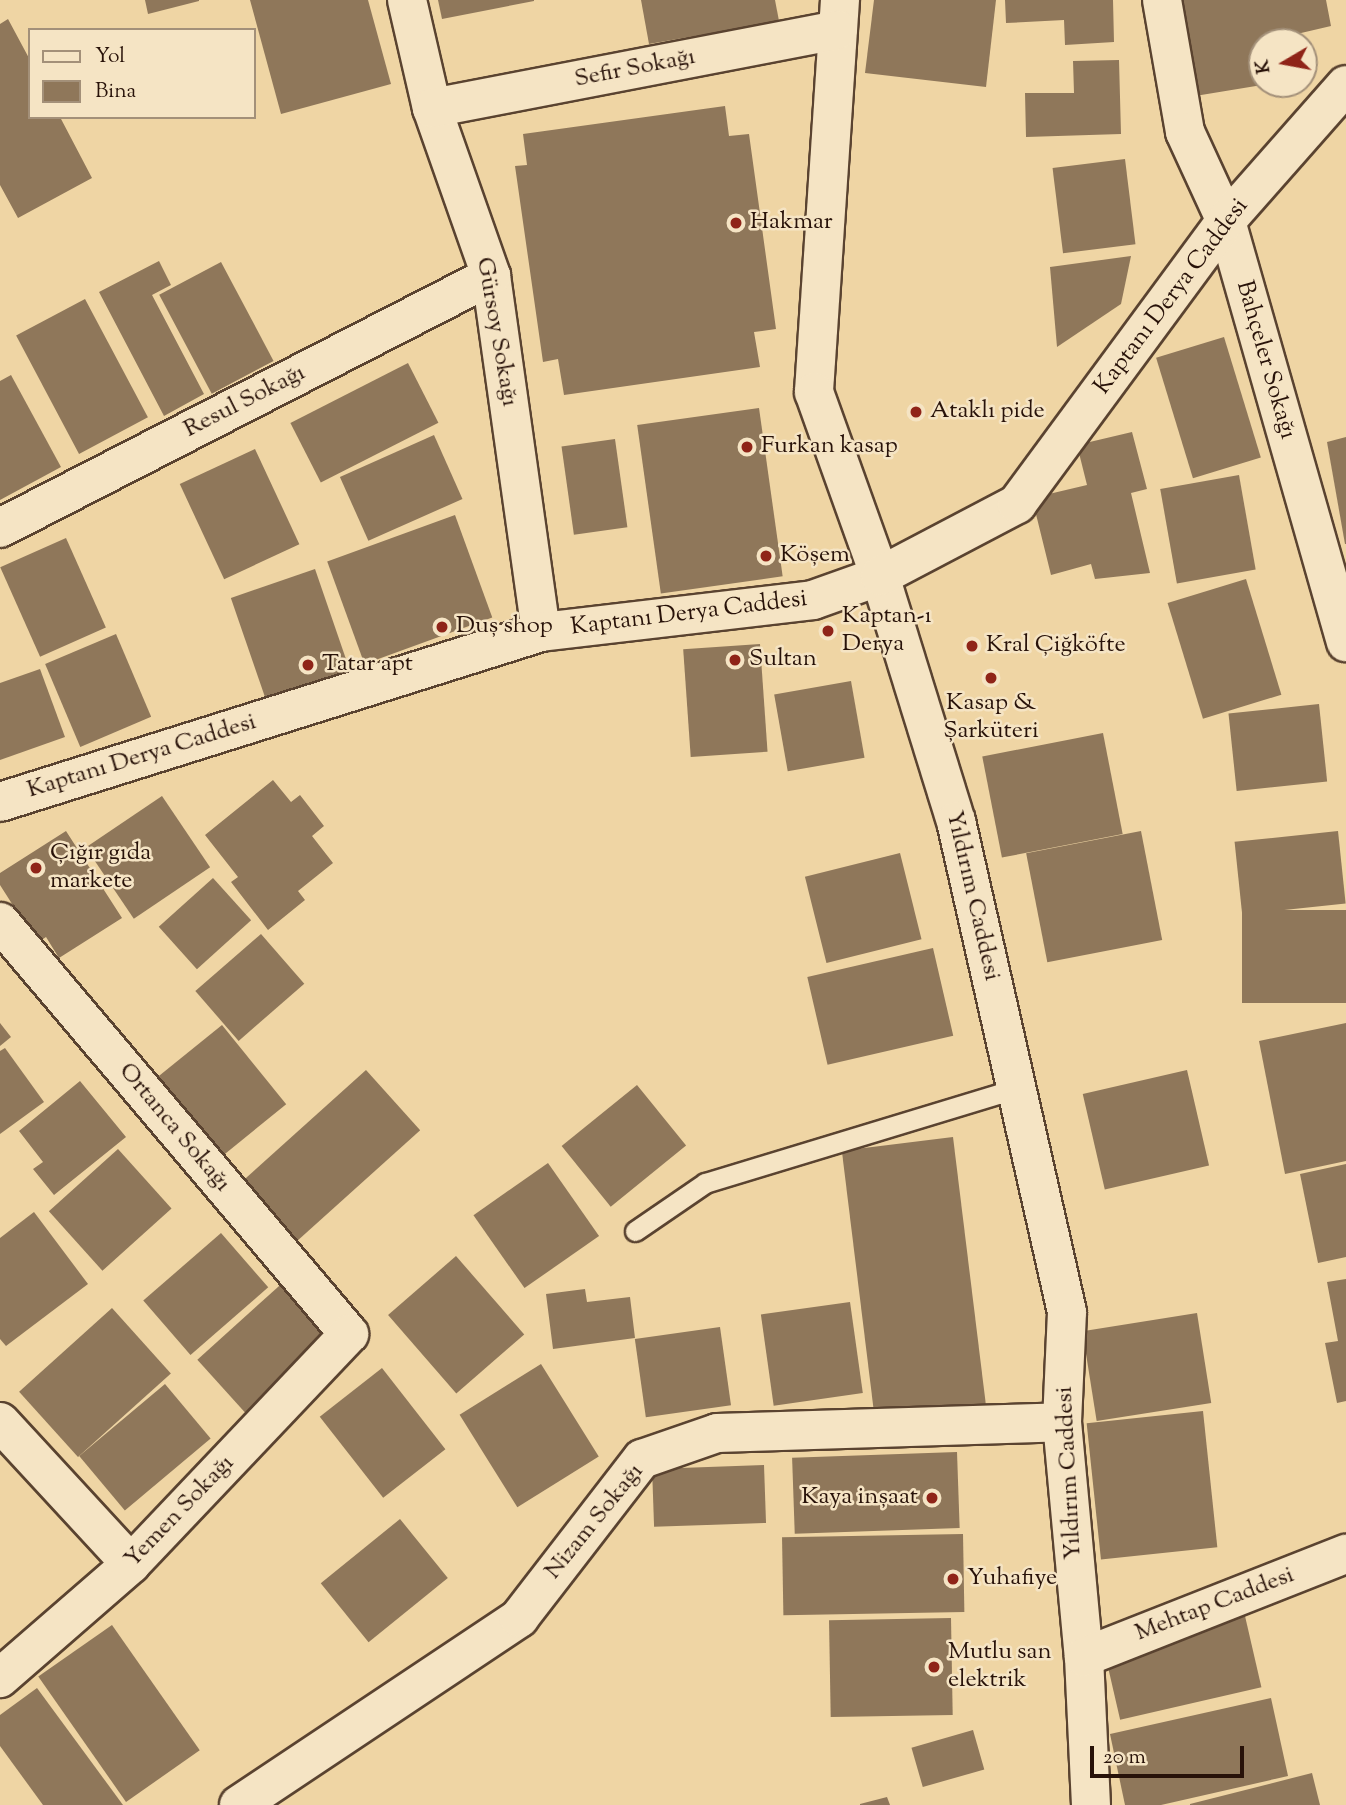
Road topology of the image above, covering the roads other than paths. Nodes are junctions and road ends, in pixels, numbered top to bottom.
1 (407, 0) edge
2 (1162, 0) edge
3 (839, 15) edge
4 (1346, 85) edge
5 (432, 108) junction
6 (1226, 221) junction
7 (491, 276) junction
8 (0, 528) edge
9 (880, 576) junction
10 (541, 632) junction
11 (1346, 642) edge
12 (0, 802) edge
13 (0, 922) edge
14 (1017, 1088) junction
15 (635, 1231) dead end
16 (349, 1334) joint
17 (0, 1422) edge
18 (1062, 1422) junction
19 (1346, 1554) edge
20 (131, 1564) junction
21 (1084, 1657) junction
22 (0, 1678) edge
23 (239, 1805) edge
24 (1090, 1805) edge

1 - 5 street, Gürsoy Sokağı
2 - 6 street, Bahçeler Sokağı
3 - 5 street, Sefir Sokağı
3 - 9 street, Yıldırım Caddesi
4 - 6 street, Kaptanı Derya Caddesi
5 - 7 street, Gürsoy Sokağı
6 - 9 street, Kaptanı Derya Caddesi
6 - 11 street, Bahçeler Sokağı
7 - 8 street, Resul Sokağı
7 - 10 street, Gürsoy Sokağı
9 - 10 street, Kaptanı Derya Caddesi
9 - 14 street, Yıldırım Caddesi
10 - 12 street, Kaptanı Derya Caddesi
13 - 16 street, Ortanca Sokağı
14 - 15 lane
14 - 18 street, Yıldırım Caddesi
16 - 20 street, Yemen Sokağı
17 - 20 street
18 - 21 street, Yıldırım Caddesi
18 - 23 street, Nizam Sokağı
19 - 21 street, Mehtap Caddesi
20 - 22 street, Yemen Sokağı
21 - 24 street, Yıldırım Caddesi

